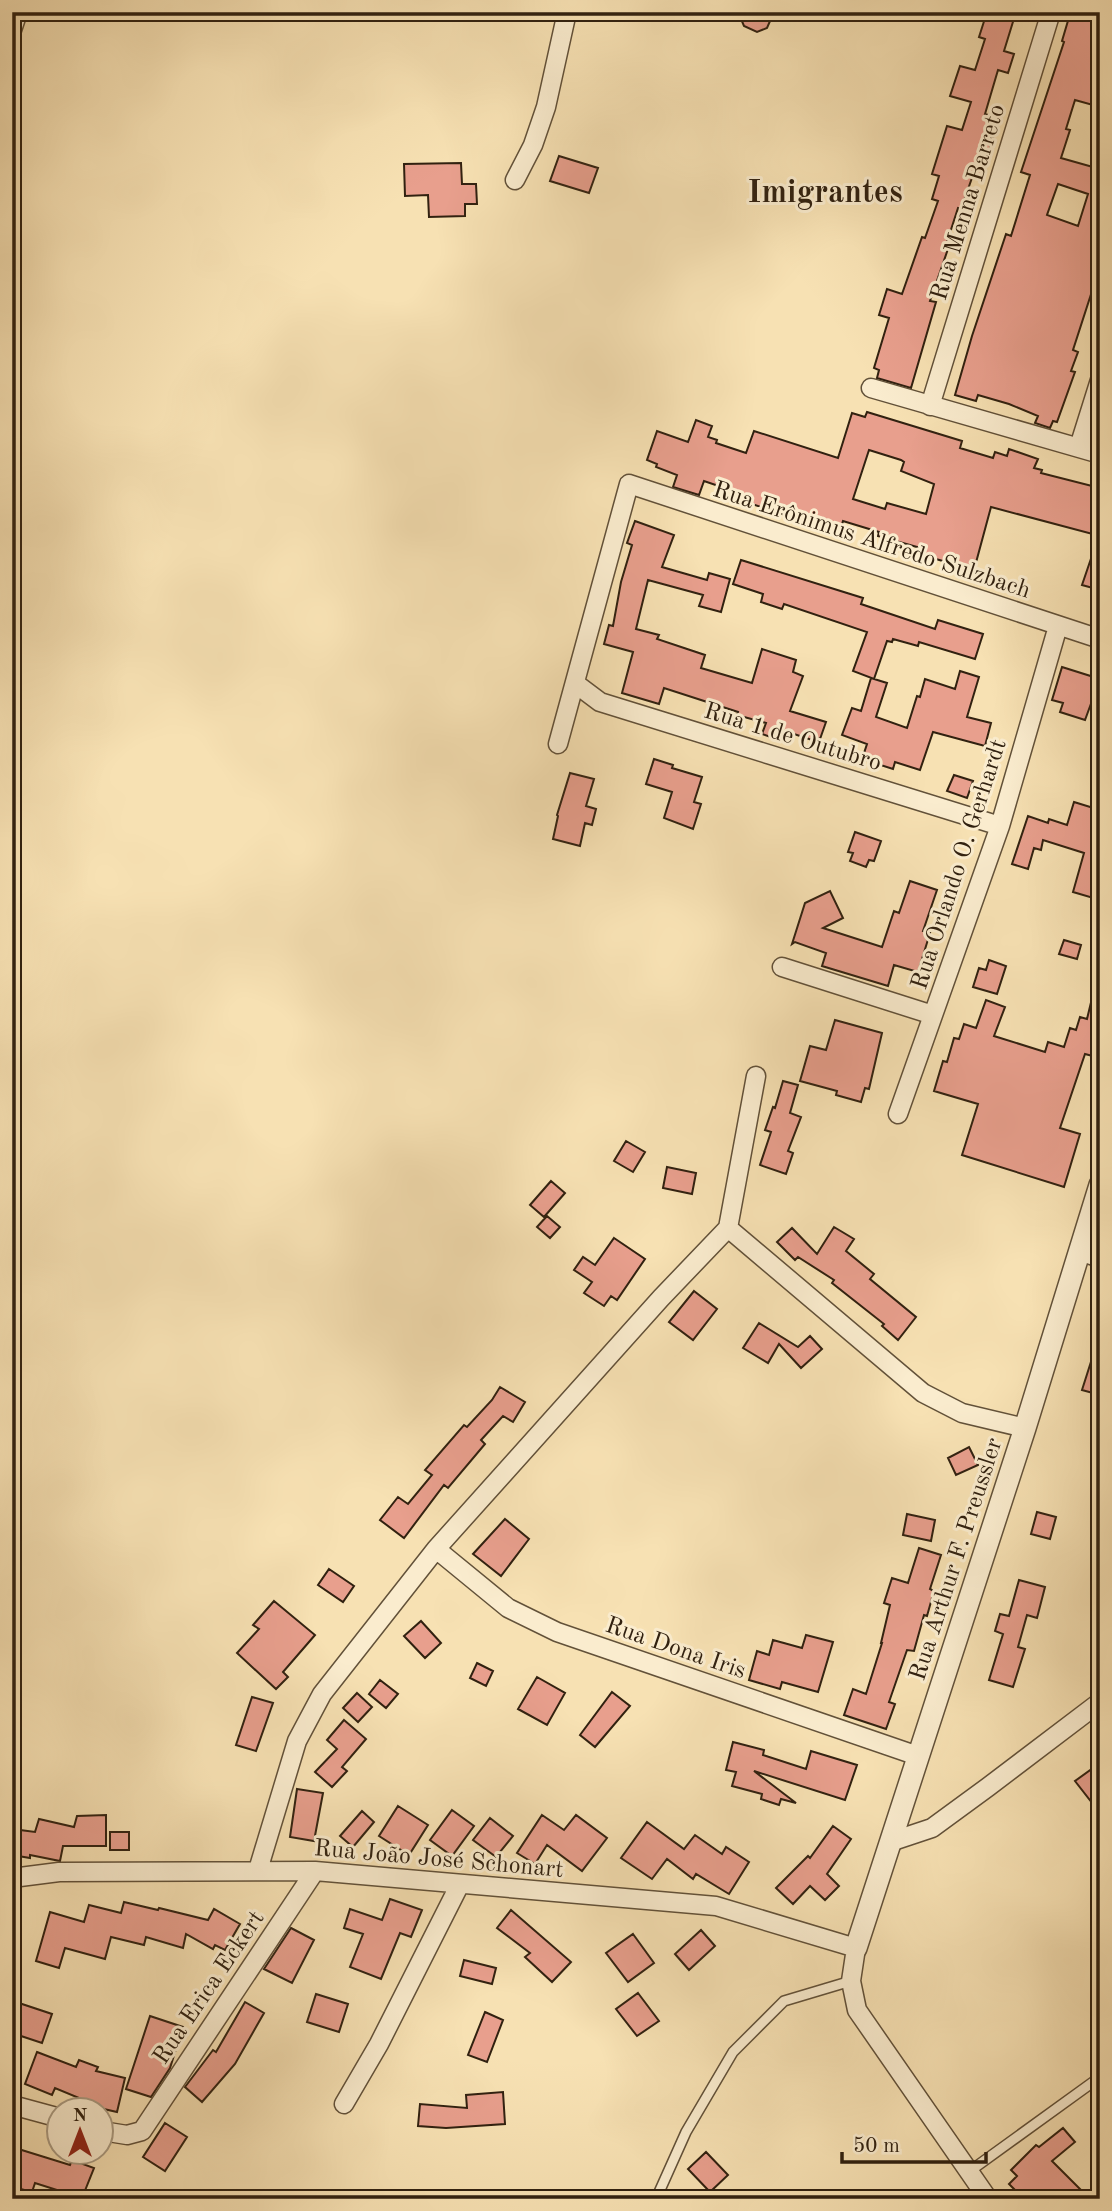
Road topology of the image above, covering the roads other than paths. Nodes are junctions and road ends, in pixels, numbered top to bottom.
1 (18, 12) edge
2 (567, 12) edge
3 (1051, 12) edge
4 (12, 30) edge
5 (514, 180) dead end
6 (1100, 380) edge
7 (870, 388) dead end
8 (930, 406) junction
9 (1079, 447) junction
10 (1100, 454) edge
11 (1058, 626) junction
12 (1100, 639) edge
13 (576, 684) junction
14 (558, 744) dead end
15 (1000, 826) junction
16 (782, 967) dead end
17 (933, 1015) junction
18 (756, 1076) dead end
19 (898, 1114) dead end
20 (1100, 1185) edge
21 (728, 1228) junction
22 (1079, 1251) junction
23 (1100, 1258) edge
24 (1025, 1428) junction
25 (436, 1549) junction
26 (1100, 1702) edge
27 (918, 1756) junction
28 (890, 1842) junction
29 (258, 1870) junction
30 (314, 1871) junction
31 (12, 1878) edge
32 (460, 1884) junction
33 (856, 1948) junction
34 (851, 1981) junction
35 (1100, 2077) edge
36 (344, 2104) dead end
37 (12, 2105) edge
38 (46, 2114) edge
39 (116, 2133) edge
40 (970, 2171) junction
41 (656, 2199) edge
42 (988, 2199) edge

1 - 4 street
2 - 5 street
3 - 8 street, Rua Menna Barreto
6 - 9 street
7 - 8 street
8 - 9 street
9 - 10 street
11 - 12 street, Rua Erônimus Alfredo Sulzbach
11 - 13 street, Rua Erônimus Alfredo Sulzbach
11 - 15 street, Rua Orlando O. Gerhardt
13 - 14 street
13 - 15 street, Rua 1 de Outubro
15 - 17 street, Rua Orlando O. Gerhardt
16 - 17 street
17 - 19 street, Rua Orlando O. Gerhardt
18 - 21 street
20 - 22 street, Rua Arthur F. Preussler
21 - 24 street
21 - 25 street
22 - 23 street
22 - 24 street, Rua Arthur F. Preussler
24 - 27 street, Rua Arthur F. Preussler
25 - 27 street, Rua Dona Iris
25 - 29 street
26 - 28 street
27 - 28 street, Rua Arthur F. Preussler
28 - 33 street, Rua Arthur F. Preussler
29 - 30 street, Rua João José Schonart
29 - 31 street, Rua João José Schonart
30 - 32 street, Rua João José Schonart
30 - 39 street, Rua Erica Eckert
32 - 33 street, Rua João José Schonart
32 - 36 street
33 - 34 street
34 - 40 street
34 - 41 lane
35 - 40 lane
37 - 38 street
40 - 42 street

